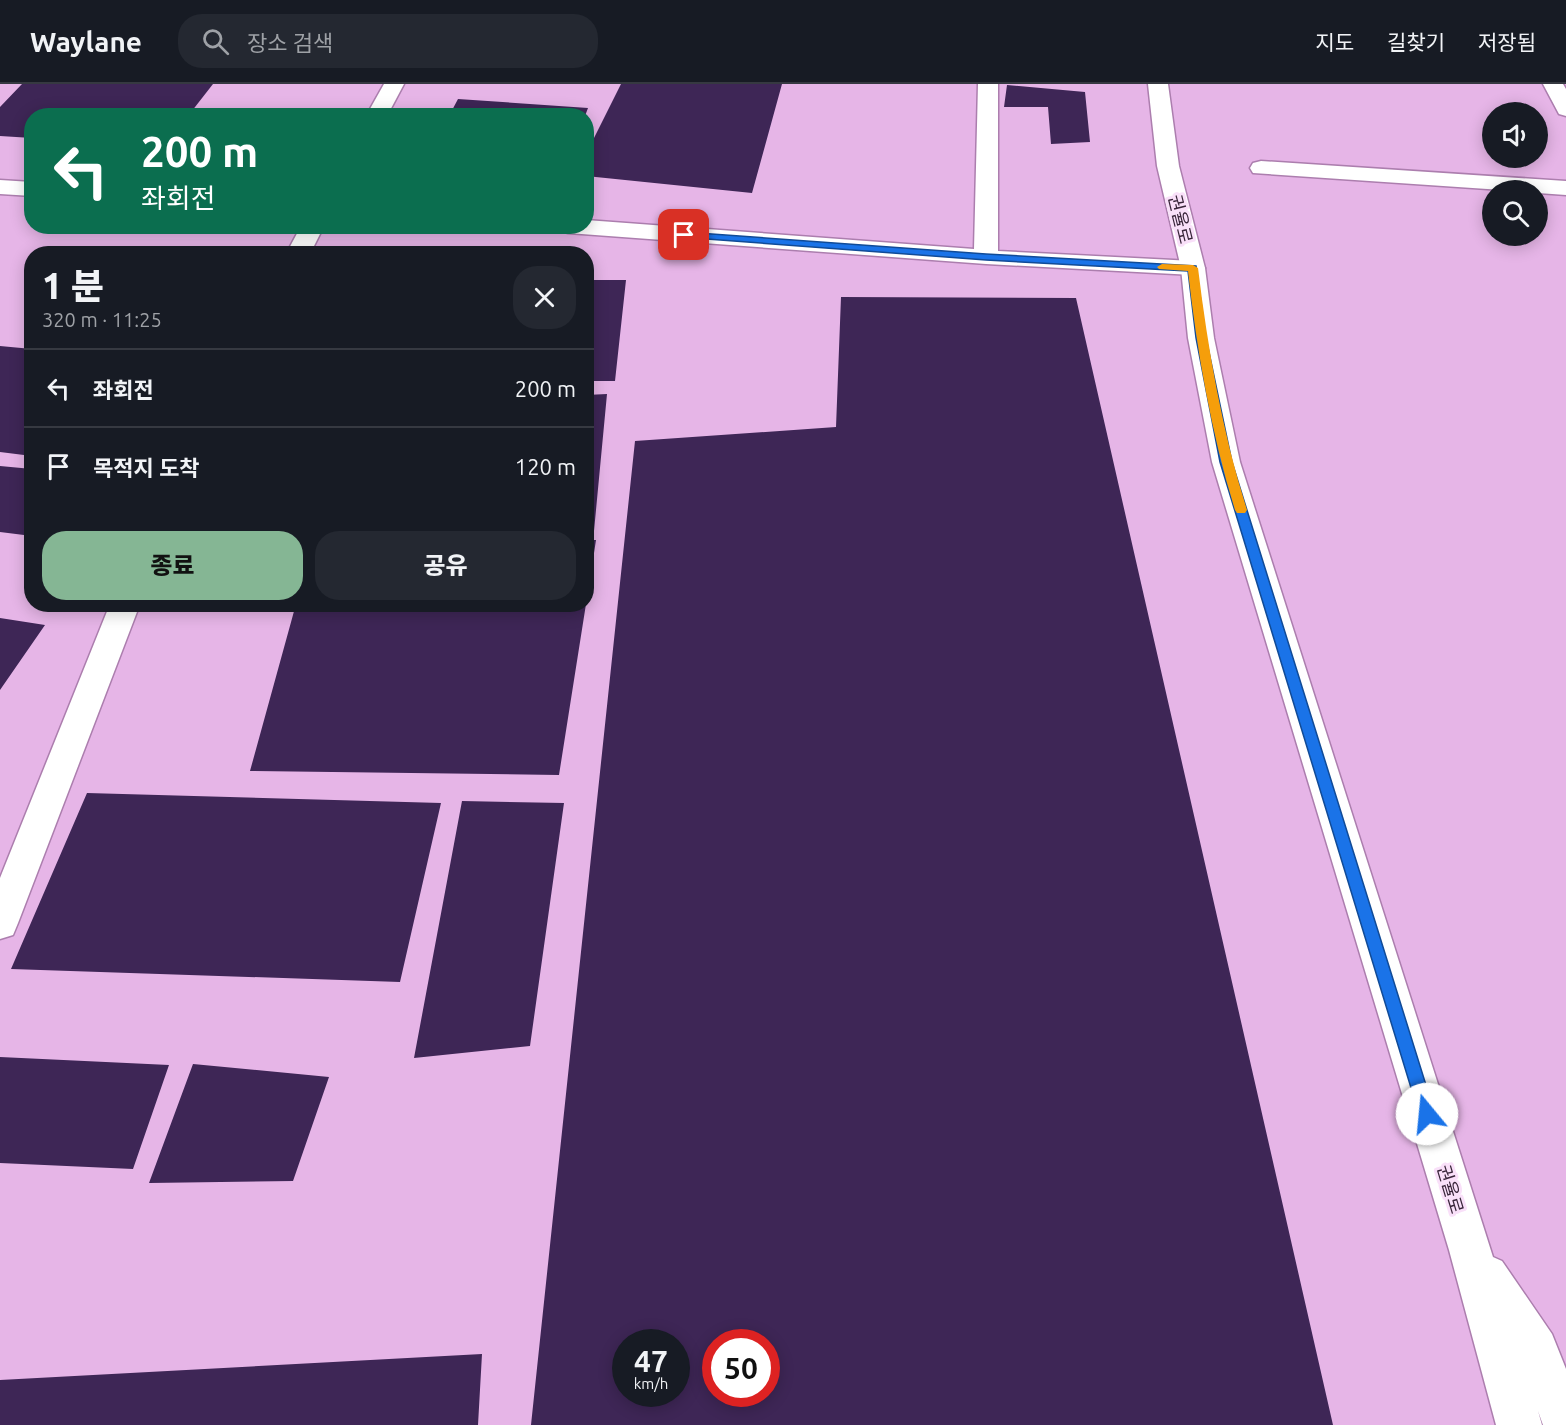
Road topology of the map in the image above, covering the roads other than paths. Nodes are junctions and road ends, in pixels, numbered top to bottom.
1 (394, 84) edge
2 (988, 84) edge
3 (1158, 84) edge
4 (1552, 84) edge
5 (380, 108) edge
6 (1566, 110) edge
7 (1261, 168) dead end
8 (0, 187) edge
9 (24, 188) edge
10 (1566, 188) edge
11 (594, 228) edge
12 (986, 257) junction
13 (1193, 268) junction
14 (122, 612) edge
15 (0, 923) edge
16 (1470, 1250) junction
17 (1519, 1425) edge
18 (1566, 1425) edge

1 - 5 main road
2 - 12 main road
3 - 13 main road, 권율로
4 - 6 main road
7 - 10 main road
8 - 9 main road
11 - 12 main road
12 - 13 main road
13 - 16 main road, 권율로
14 - 15 main road
16 - 17 main road, 권율로
16 - 18 main road

